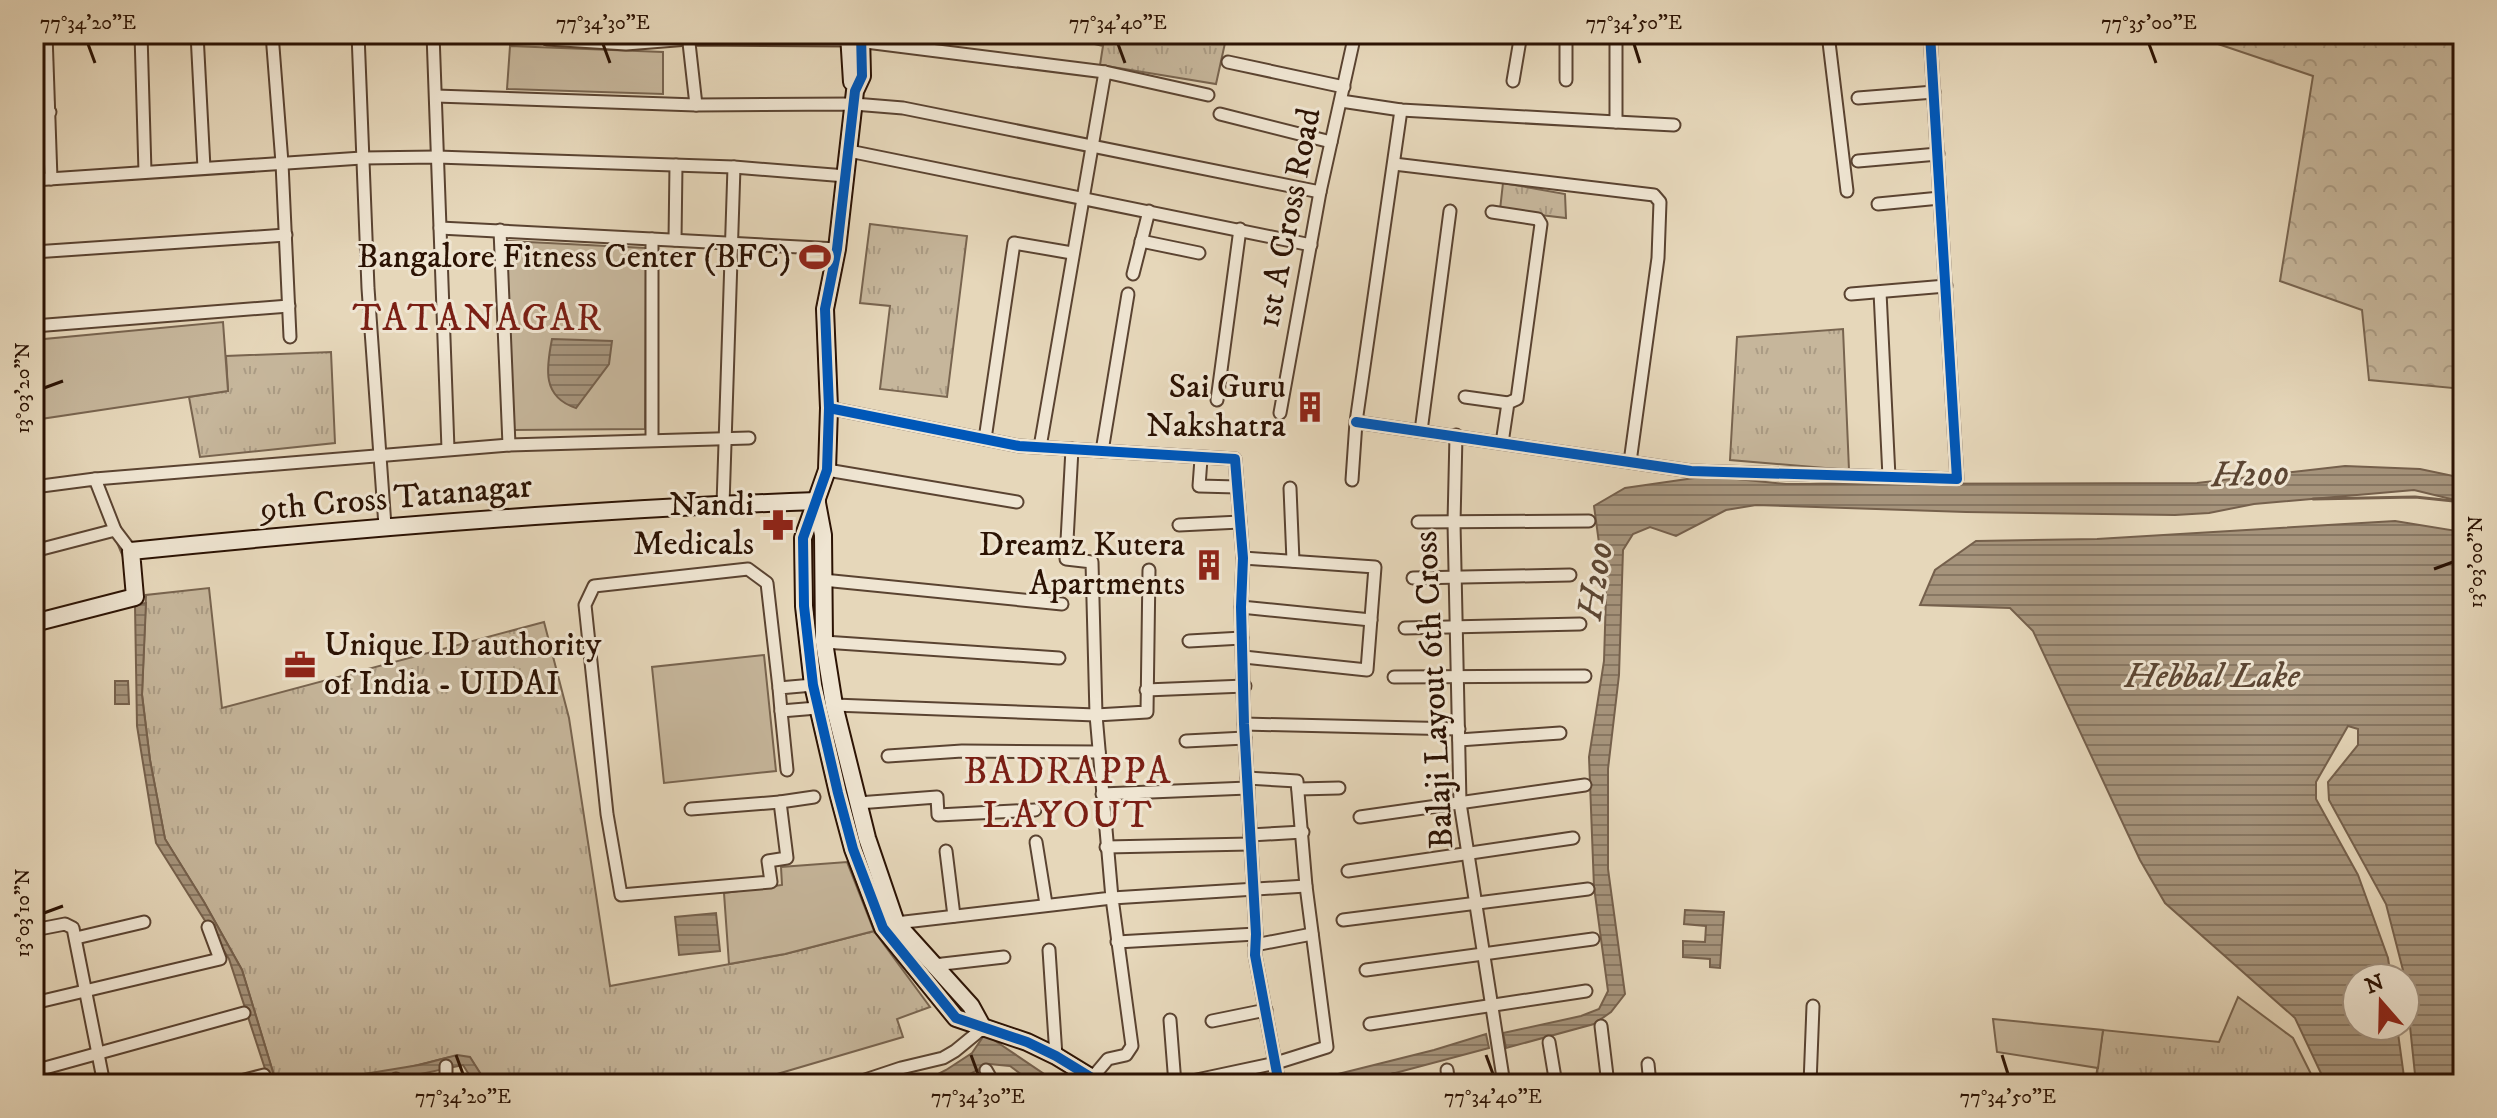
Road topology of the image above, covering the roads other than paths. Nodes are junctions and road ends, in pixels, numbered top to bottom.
1 (46, 34) edge
2 (141, 34) edge
3 (197, 34) edge
4 (272, 34) edge
5 (358, 34) edge
6 (433, 34) edge
7 (1355, 34) edge
8 (1521, 34) edge
9 (1566, 34) edge
10 (1616, 34) edge
11 (1828, 34) edge
12 (1930, 34) edge
13 (688, 36) edge
14 (855, 38) edge
15 (547, 39) dead end
16 (1228, 62) dead end
17 (1105, 72) junction
18 (1566, 80) dead end
19 (1513, 81) dead end
20 (1344, 87) junction
21 (1934, 92) junction
22 (1208, 95) dead end
23 (436, 96) junction
24 (854, 97) junction
25 (1858, 98) dead end
26 (1341, 101) junction
27 (696, 105) junction
28 (1401, 110) junction
29 (50, 112) junction
30 (34, 113) edge
31 (1220, 114) dead end
32 (1616, 122) junction
33 (1674, 125) dead end
34 (1331, 142) junction
35 (1091, 148) junction
36 (849, 151) junction
37 (1938, 154) junction
38 (437, 157) junction
39 (362, 158) junction
40 (1858, 161) dead end
41 (282, 163) junction
42 (1394, 164) junction
43 (676, 165) junction
44 (734, 167) junction
45 (204, 168) junction
46 (145, 172) junction
47 (846, 176) junction
48 (51, 179) junction
49 (34, 180) edge
50 (1847, 191) dead end
51 (1320, 192) junction
52 (1940, 198) junction
53 (1081, 199) junction
54 (1878, 204) dead end
55 (1149, 211) junction
56 (1450, 211) dead end
57 (1492, 212) dead end
58 (440, 228) junction
59 (1240, 229) junction
60 (500, 230) junction
61 (286, 235) junction
62 (652, 239) junction
63 (675, 240) junction
64 (1141, 241) junction
65 (732, 244) junction
66 (1311, 245) junction
67 (837, 249) junction
68 (34, 252) edge
69 (1072, 253) junction
70 (1199, 253) dead end
71 (1133, 274) dead end
72 (1946, 286) junction
73 (1880, 292) junction
74 (1128, 294) dead end
75 (1851, 294) dead end
76 (289, 306) junction
77 (34, 326) edge
78 (290, 337) dead end
79 (1465, 397) dead end
80 (1217, 400) dead end
81 (1508, 403) junction
82 (829, 408) junction
83 (1280, 413) dead end
84 (1356, 422) junction
85 (1421, 431) junction
86 (1456, 435) junction
87 (749, 438) dead end
88 (652, 439) junction
89 (725, 439) junction
90 (985, 439) junction
91 (1502, 443) junction
92 (509, 445) junction
93 (1040, 447) junction
94 (448, 449) junction
95 (1072, 449) junction
96 (1102, 451) junction
97 (380, 456) junction
98 (1201, 459) junction
99 (1630, 462) junction
100 (827, 470) junction
101 (1889, 477) junction
102 (95, 479) junction
103 (1352, 480) dead end
104 (34, 487) edge
105 (1237, 487) junction
106 (1290, 488) dead end
107 (817, 501) junction
108 (1017, 502) dead end
109 (723, 505) junction
110 (1589, 521) dead end
111 (1240, 522) junction
112 (1418, 522) dead end
113 (1454, 523) junction
114 (1179, 525) dead end
115 (385, 526) junction
116 (115, 530) junction
117 (34, 551) edge
118 (131, 551) junction
119 (1243, 558) junction
120 (1293, 561) junction
121 (1149, 570) dead end
122 (1570, 575) dead end
123 (1455, 576) junction
124 (1413, 578) dead end
125 (823, 580) junction
126 (1062, 604) dead end
127 (1241, 607) junction
128 (1371, 620) junction
129 (34, 623) edge
130 (1580, 624) dead end
131 (1457, 627) junction
132 (1405, 628) dead end
133 (1242, 638) junction
134 (1189, 641) dead end
135 (824, 642) junction
136 (1244, 657) junction
137 (1059, 658) dead end
138 (1585, 676) dead end
139 (1394, 677) dead end
140 (1458, 677) junction
141 (813, 685) junction
142 (1245, 686) junction
143 (779, 688) junction
144 (1146, 690) junction
145 (826, 706) junction
146 (781, 711) junction
147 (1096, 715) junction
148 (1244, 724) junction
149 (1560, 733) dead end
150 (1459, 734) junction
151 (1245, 738) junction
152 (1186, 741) dead end
153 (1099, 752) junction
154 (888, 756) dead end
155 (787, 770) dead end
156 (1248, 783) junction
157 (1585, 785) dead end
158 (1339, 788) dead end
159 (1298, 789) junction
160 (1102, 794) junction
161 (814, 797) dead end
162 (780, 802) junction
163 (1460, 803) junction
164 (691, 809) dead end
165 (1035, 810) dead end
166 (855, 813) junction
167 (1360, 817) dead end
168 (1303, 832) junction
169 (1573, 838) dead end
170 (1250, 839) junction
171 (1036, 842) dead end
172 (1106, 847) junction
173 (946, 851) dead end
174 (1469, 853) junction
175 (1348, 871) dead end
176 (1306, 886) junction
177 (1588, 889) dead end
178 (1252, 890) junction
179 (1112, 898) junction
180 (1476, 902) junction
181 (1046, 904) junction
182 (954, 916) junction
183 (1343, 920) dead end
184 (144, 922) dead end
185 (896, 923) junction
186 (208, 927) dead end
187 (34, 930) edge
188 (1312, 934) junction
189 (76, 938) junction
190 (1593, 939) dead end
191 (1256, 940) junction
192 (1117, 942) junction
193 (1049, 950) dead end
194 (1484, 955) junction
195 (1004, 957) dead end
196 (934, 965) junction
197 (1366, 970) dead end
198 (1586, 991) dead end
199 (86, 992) junction
200 (34, 1003) edge
201 (1491, 1004) junction
202 (1813, 1006) dead end
203 (1266, 1010) junction
204 (244, 1013) dead end
205 (1170, 1020) dead end
206 (1212, 1021) dead end
207 (1370, 1024) dead end
208 (1601, 1026) dead end
209 (983, 1028) junction
210 (1549, 1042) dead end
211 (100, 1054) junction
212 (1056, 1056) junction
213 (1276, 1063) junction
214 (1648, 1064) dead end
215 (446, 1066) dead end
216 (986, 1070) dead end
217 (1447, 1070) dead end
218 (34, 1071) edge
219 (264, 1075) dead end
220 (1095, 1082) edge
221 (104, 1084) edge
222 (229, 1084) edge
223 (446, 1084) edge
224 (853, 1084) edge
225 (994, 1084) edge
226 (1177, 1084) edge
227 (1279, 1084) edge
228 (1449, 1084) edge
229 (1504, 1084) edge
230 (1556, 1084) edge
231 (1608, 1084) edge
232 (1650, 1084) edge
233 (1810, 1084) edge

1 - 29 street
2 - 46 street
3 - 45 street
4 - 41 street
5 - 39 street
6 - 23 street
7 - 20 street, 1st A Cross Road
8 - 19 street
9 - 18 street
10 - 32 street
11 - 50 street
12 - 21 street
13 - 14 street
13 - 15 street
13 - 27 street
14 - 17 street
14 - 24 street
16 - 20 street
17 - 22 street
17 - 35 street
20 - 26 street, 1st A Cross Road
21 - 25 street
21 - 37 street
23 - 27 street
23 - 38 street
24 - 27 street
24 - 35 street
24 - 36 street
26 - 28 street
26 - 34 street, 1st A Cross Road
28 - 32 street
28 - 42 street
29 - 30 street
29 - 48 street
31 - 34 street
32 - 33 street
34 - 51 street, 1st A Cross Road
35 - 51 street
35 - 53 street
36 - 47 street
36 - 53 street
37 - 40 street
37 - 52 street
38 - 39 street
38 - 43 street
38 - 58 street
39 - 41 street
39 - 97 street
41 - 45 street
41 - 61 street
42 - 84 street
42 - 99 street
43 - 44 street
43 - 63 street
44 - 47 street
44 - 65 street
45 - 46 street
46 - 48 street
47 - 67 street
48 - 49 street
51 - 66 street, 1st A Cross Road
52 - 54 street
52 - 72 street
53 - 55 street
53 - 69 street
55 - 59 street
55 - 64 street
56 - 85 street
57 - 81 street
58 - 60 street
58 - 94 street
59 - 66 street
59 - 80 street
60 - 62 street
60 - 92 street
61 - 68 street
61 - 76 street
62 - 63 street
62 - 88 street
63 - 65 street
64 - 70 street
64 - 71 street
65 - 67 street
65 - 89 street
66 - 83 street, 1st A Cross Road
67 - 82 street
69 - 90 street
69 - 93 street
72 - 73 street
72 - 101 street
73 - 75 street
73 - 101 street
74 - 96 street
76 - 77 street
76 - 78 street
79 - 81 street
81 - 91 street
82 - 90 street
82 - 100 street
84 - 85 street
84 - 103 street
85 - 86 street
86 - 91 street
86 - 113 street, Balaji Layout 6th Cross
87 - 89 street
88 - 89 street
88 - 92 street
89 - 109 street
90 - 93 street
91 - 99 street
92 - 94 street
93 - 95 street
94 - 97 street
95 - 96 street
95 - 147 street
96 - 98 street
97 - 102 street
97 - 115 street
98 - 105 street
98 - 105 street
99 - 101 street
100 - 107 street
100 - 108 street
102 - 104 street
102 - 116 street
105 - 111 street
106 - 120 street
107 - 109 street, 9th Cross Tatanagar
107 - 125 street
107 - 141 street
109 - 115 street, 9th Cross Tatanagar
110 - 113 street
111 - 114 street
111 - 119 street
112 - 113 street
113 - 123 street, Balaji Layout 6th Cross
115 - 118 street, 9th Cross Tatanagar
116 - 117 street
116 - 118 street
118 - 129 street
119 - 120 street
119 - 127 street
120 - 128 street
121 - 144 street
122 - 123 street
123 - 124 street
123 - 131 street, Balaji Layout 6th Cross
125 - 126 street
125 - 135 street
127 - 128 street
127 - 133 street
128 - 136 street
130 - 131 street
131 - 132 street
131 - 140 street, Balaji Layout 6th Cross
133 - 134 street
133 - 136 street
135 - 137 street
135 - 145 street
136 - 142 street
138 - 140 street
139 - 140 street
140 - 150 street, Balaji Layout 6th Cross
141 - 143 street
141 - 145 street
142 - 144 street
142 - 148 street
143 - 146 street
143 - 162 street
144 - 147 street
145 - 146 street
145 - 147 street
145 - 166 street
146 - 155 street
147 - 153 street
148 - 150 street
148 - 151 street
149 - 150 street
150 - 163 street, Balaji Layout 6th Cross
151 - 152 street
151 - 156 street
153 - 154 street
153 - 160 street
156 - 159 street
156 - 160 street
156 - 170 street
157 - 163 street
158 - 159 street
159 - 168 street
160 - 172 street
161 - 162 street
162 - 164 street
163 - 167 street
163 - 174 street, Balaji Layout 6th Cross
165 - 166 street
166 - 185 street
166 - 209 street
168 - 170 street
168 - 176 street
169 - 174 street
170 - 172 street
170 - 178 street
171 - 181 street
172 - 179 street
173 - 182 street
174 - 175 street
174 - 180 street, Balaji Layout 6th Cross
176 - 178 street
176 - 188 street
177 - 180 street
178 - 179 street
178 - 191 street
179 - 181 street
179 - 192 street
180 - 183 street
180 - 194 street, Balaji Layout 6th Cross
181 - 182 street
182 - 185 street
184 - 189 street
185 - 196 street
186 - 199 street
187 - 189 street
188 - 191 street
188 - 213 street
189 - 199 street
190 - 194 street
191 - 192 street
191 - 203 street
192 - 220 street
193 - 212 street
194 - 197 street
194 - 201 street, Balaji Layout 6th Cross
195 - 196 street
196 - 209 street
198 - 201 street
199 - 200 street
199 - 211 street
201 - 207 street
201 - 229 street, Balaji Layout 6th Cross
202 - 233 street
203 - 206 street
203 - 213 street
204 - 211 street
205 - 226 street
208 - 231 street
209 - 212 street
209 - 224 street
210 - 230 street
211 - 218 street
211 - 221 street
212 - 220 street
213 - 226 street
213 - 227 street
214 - 232 street
215 - 223 street
216 - 225 street
217 - 228 street
219 - 222 street

